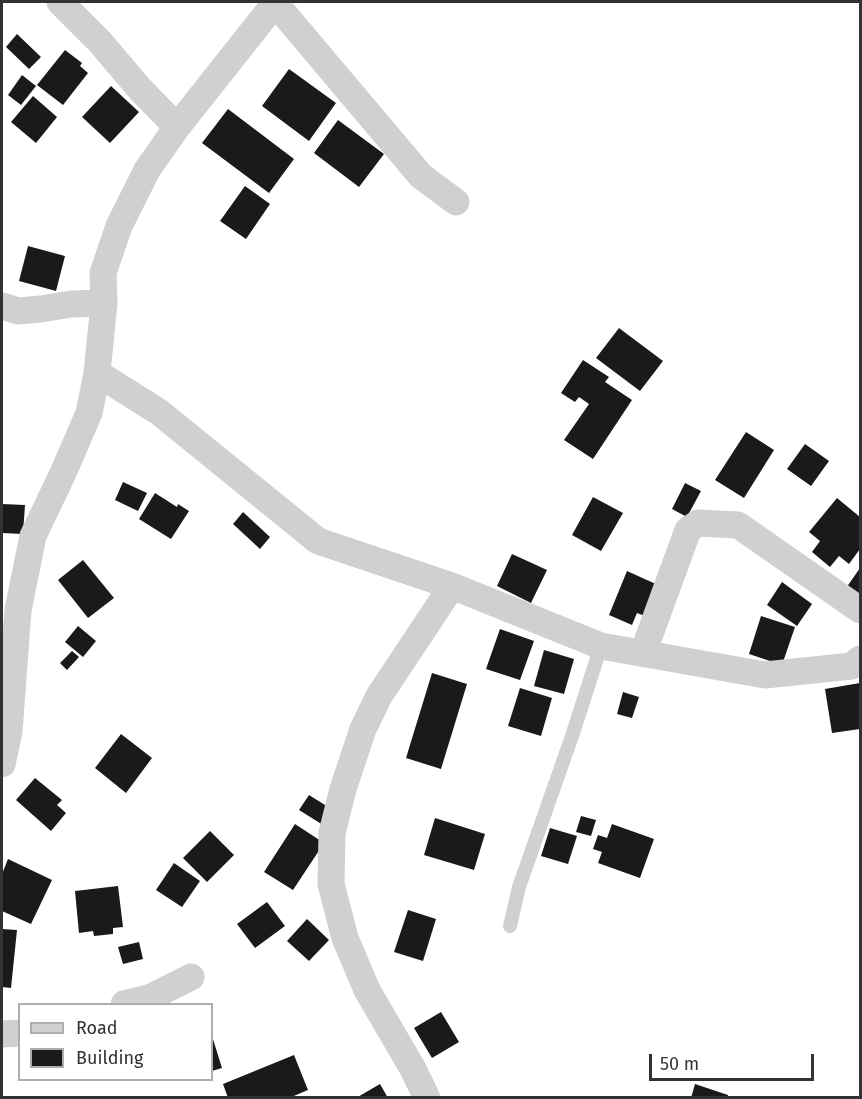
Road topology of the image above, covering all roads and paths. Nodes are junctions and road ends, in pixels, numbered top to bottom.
1 (60, 2) edge
2 (275, 2) edge
3 (177, 127) junction
4 (456, 202) dead end
5 (104, 303) junction
6 (2, 306) edge
7 (97, 373) junction
8 (452, 586) junction
9 (861, 610) edge
10 (601, 646) junction
11 (643, 653) junction
12 (861, 659) edge
13 (2, 764) edge
14 (510, 926) dead end
15 (191, 977) dead end
16 (131, 1003) edge
17 (18, 1033) edge
18 (2, 1034) edge
19 (427, 1098) edge

1 - 3 street
2 - 3 street
2 - 4 street
3 - 5 street
5 - 6 street
5 - 7 street
7 - 8 street
7 - 13 street
8 - 10 street
8 - 19 street
9 - 11 street
10 - 11 street
10 - 14 lane
11 - 12 street
15 - 16 street
17 - 18 street

